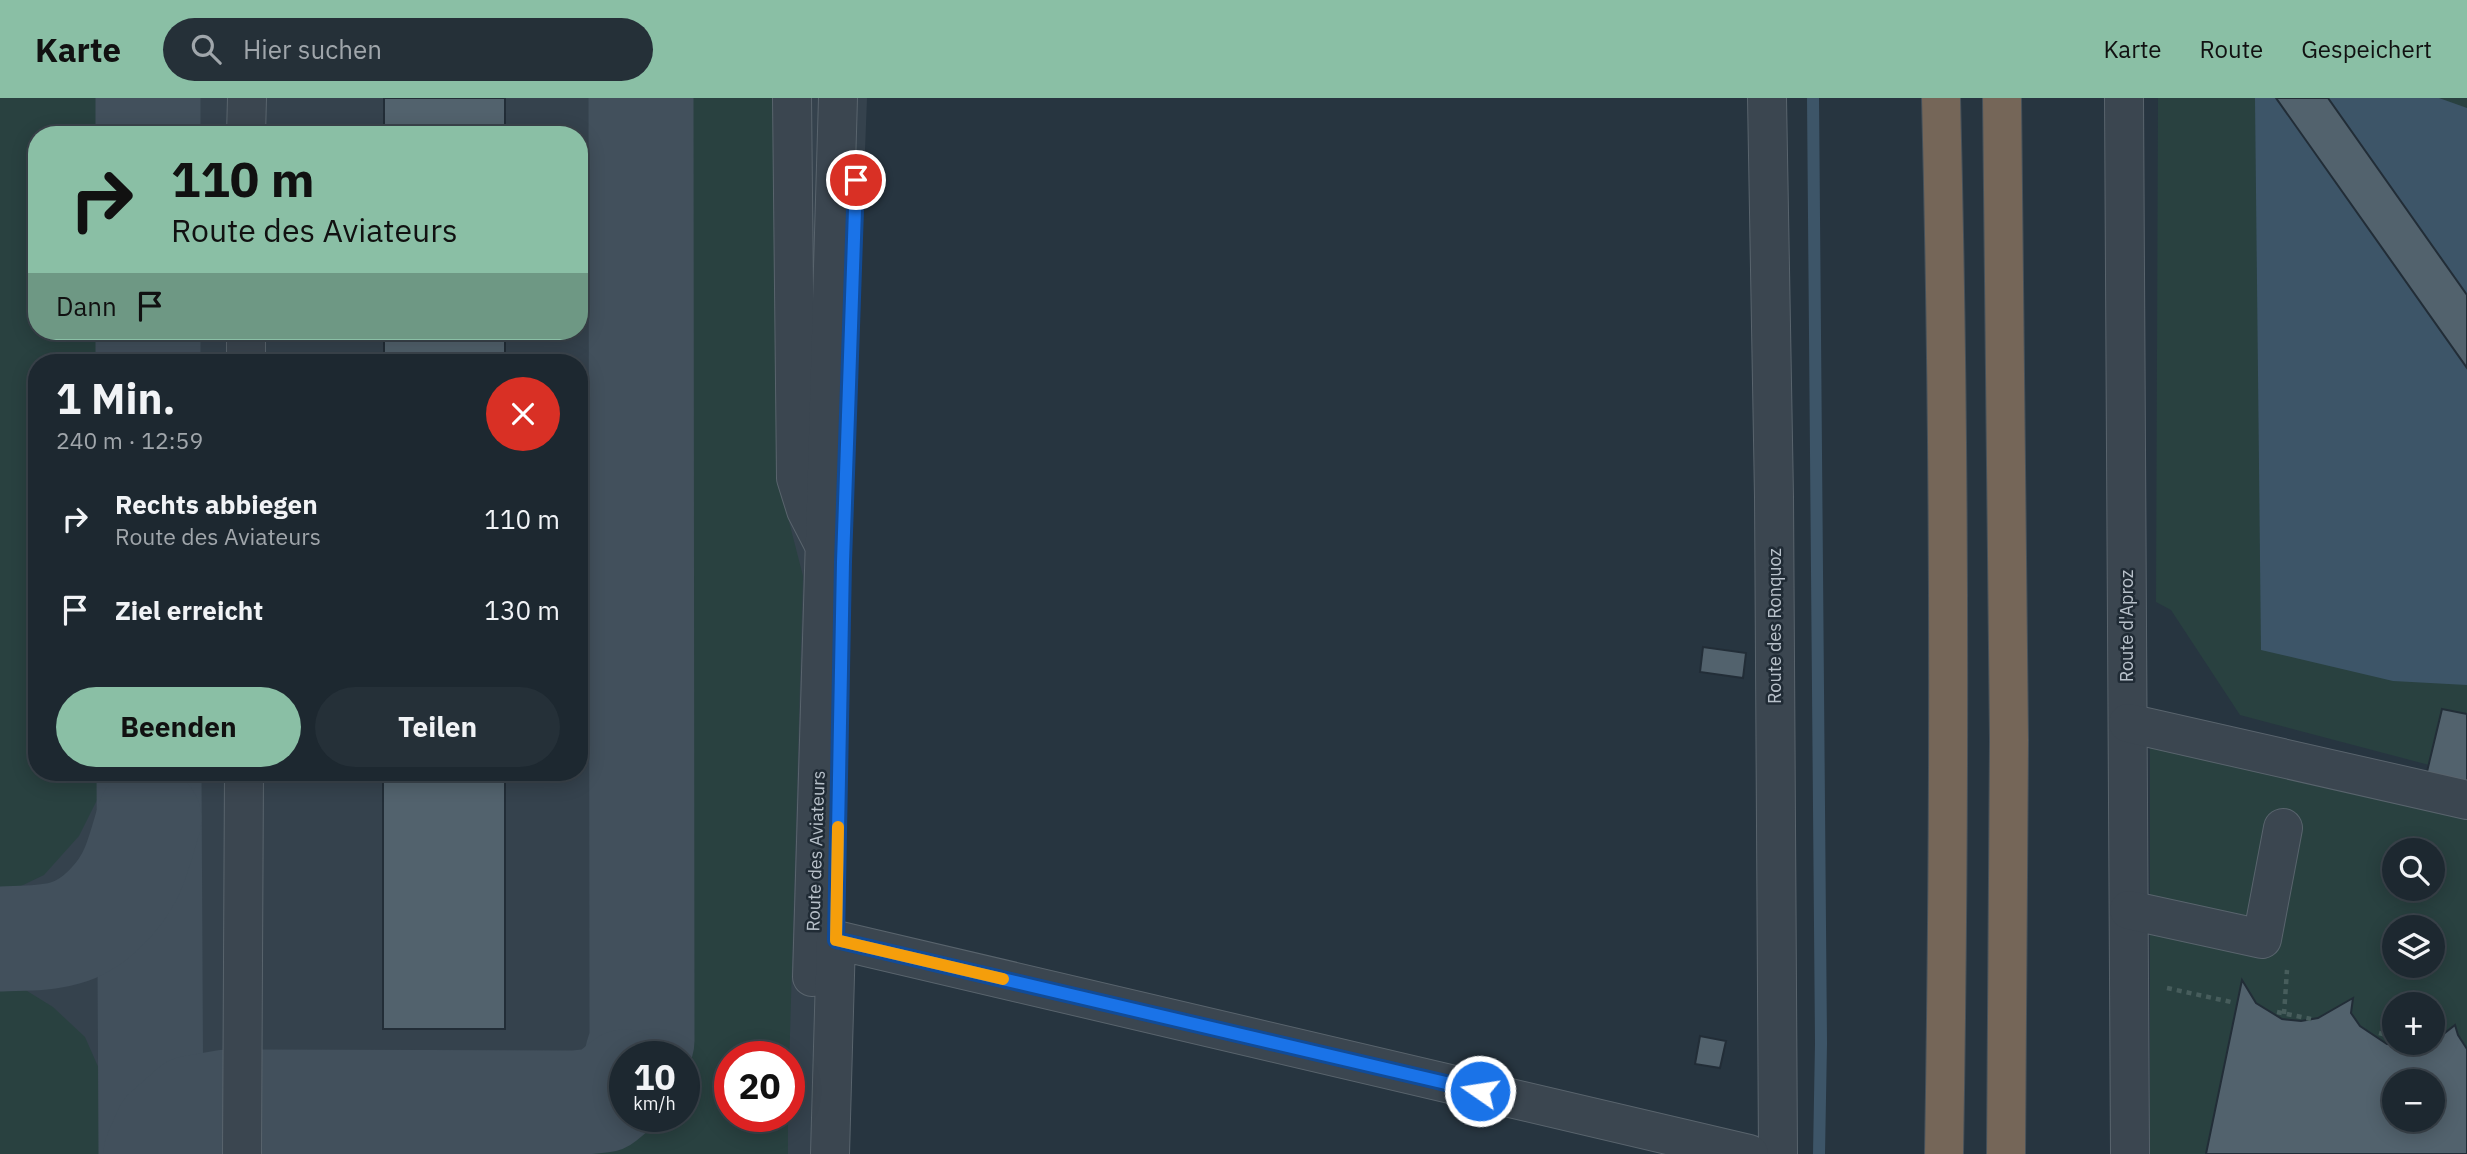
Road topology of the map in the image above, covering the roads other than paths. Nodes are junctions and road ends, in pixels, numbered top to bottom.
1 (247, 98) edge
2 (792, 98) edge
3 (838, 98) edge
4 (858, 98) edge
5 (1767, 98) edge
6 (1941, 98) edge
7 (2002, 98) edge
8 (2124, 98) edge
9 (246, 126) edge
10 (826, 549) junction
11 (2128, 723) junction
12 (244, 781) edge
13 (2467, 800) edge
14 (2283, 828) dead end
15 (2129, 911) junction
16 (836, 940) junction
17 (243, 1154) edge
18 (807, 1154) edge
19 (830, 1154) edge
20 (1749, 1154) edge
21 (1778, 1154) edge
22 (1944, 1154) edge
23 (2006, 1154) edge
24 (2130, 1154) edge

1 - 9 street
2 - 10 street
3 - 10 street, Route des Aviateurs
4 - 16 street, Route des Aviateurs
5 - 21 street, Route des Ronquoz
6 - 22 highway
7 - 23 highway
8 - 11 street, Route d'Aproz
10 - 18 street, Route des Aviateurs
11 - 13 street
11 - 15 street, Route d'Aproz
12 - 17 street
14 - 15 street
15 - 24 street, Route d'Aproz
16 - 19 street, Route des Aviateurs
16 - 20 street, Route des Aviateurs

